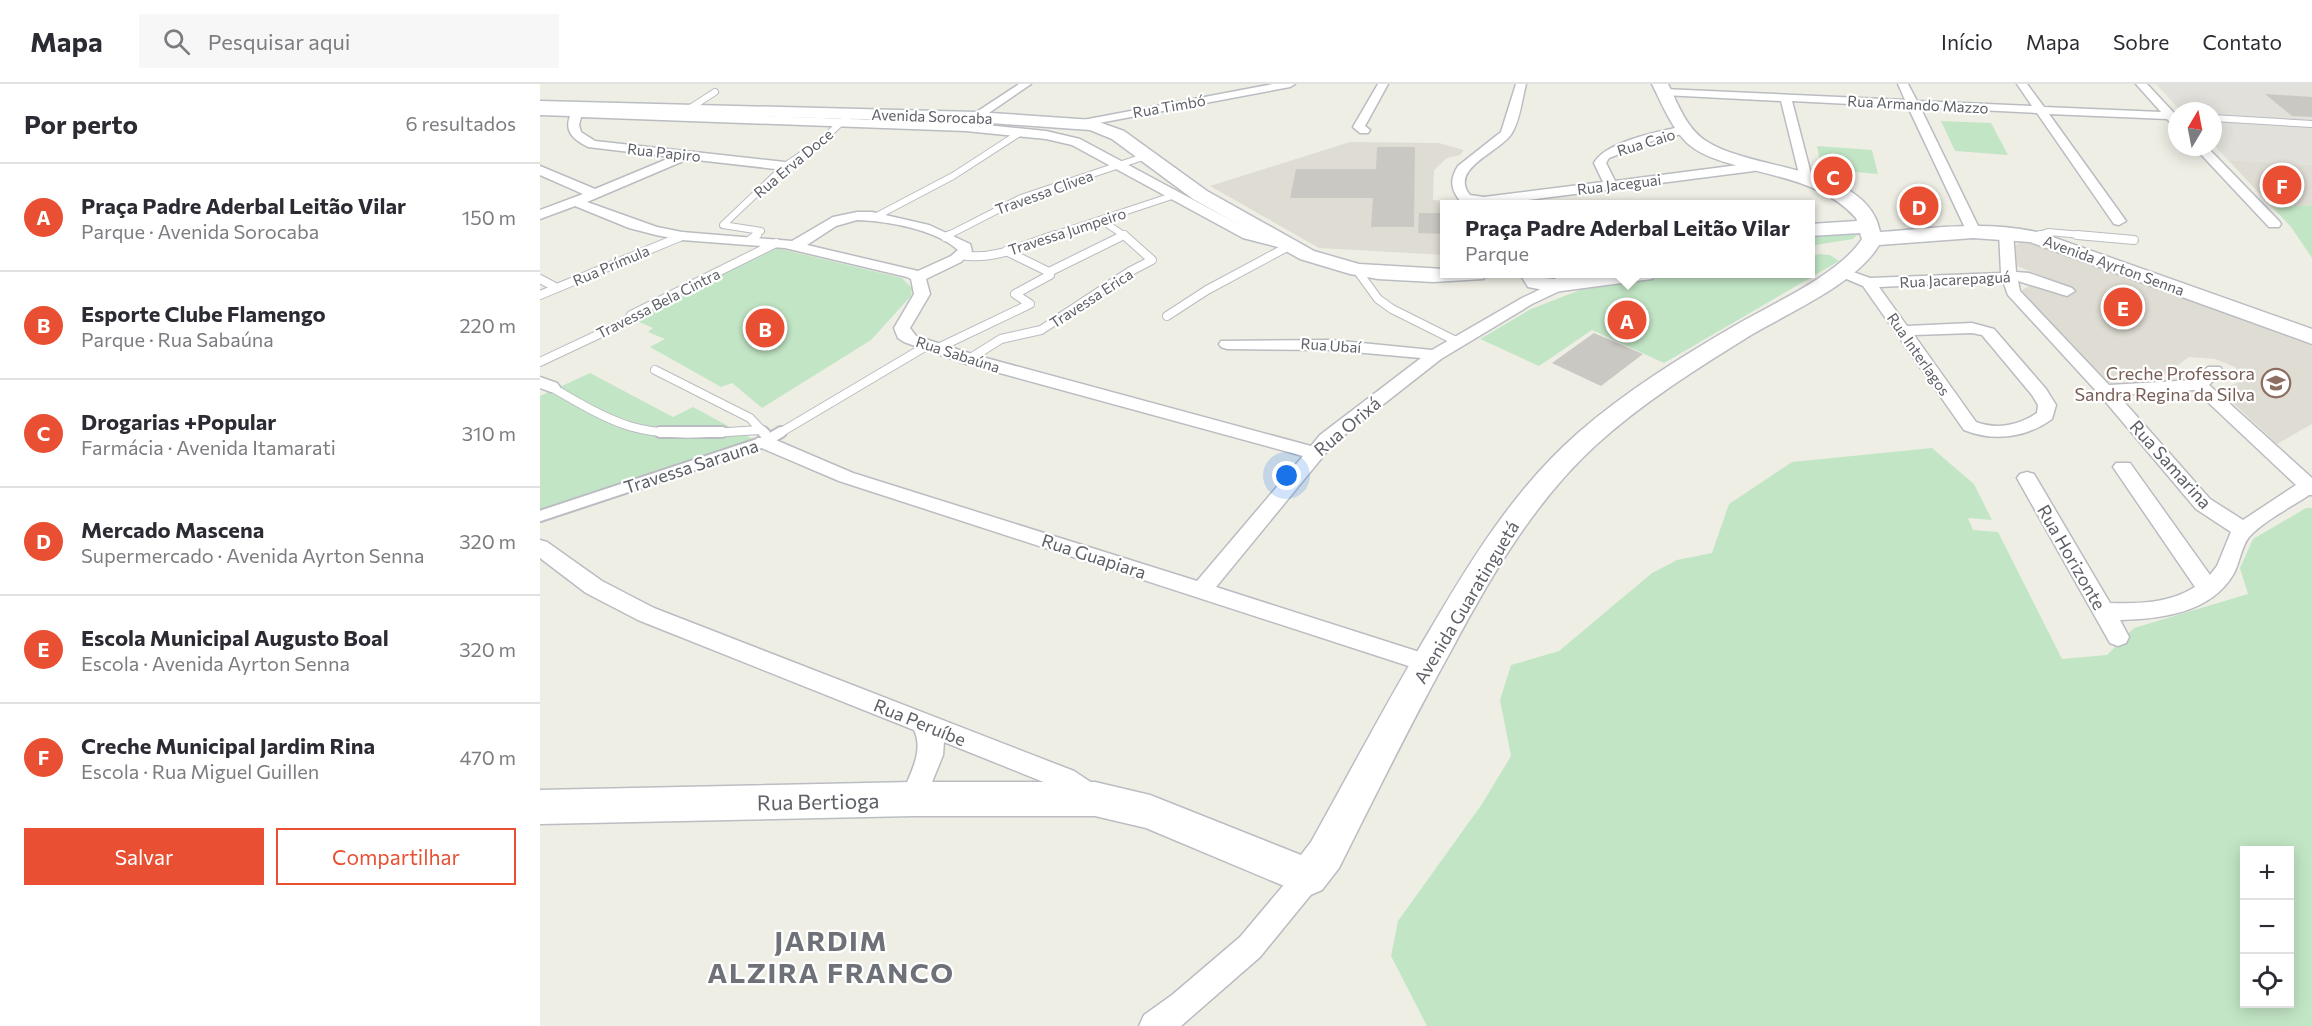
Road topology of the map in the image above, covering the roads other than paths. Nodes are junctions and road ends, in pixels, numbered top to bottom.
1 (1026, 84) edge
2 (1290, 84) edge
3 (1383, 84) edge
4 (1521, 84) edge
5 (1767, 84) edge
6 (1903, 84) edge
7 (2022, 84) edge
8 (2141, 84) edge
9 (1662, 88) edge
10 (1694, 89) edge
11 (715, 92) dead end
12 (1762, 97) junction
13 (1786, 98) junction
14 (1912, 104) junction
15 (540, 106) edge
16 (578, 110) junction
17 (2040, 110) junction
18 (2168, 111) edge
19 (540, 112) edge
20 (681, 113) junction
21 (846, 118) junction
22 (2168, 118) edge
23 (2222, 119) edge
24 (971, 122) junction
25 (1083, 123) junction
26 (2312, 124) edge
27 (1364, 130) dead end
28 (1685, 130) junction
29 (1021, 132) junction
30 (687, 154) junction
31 (1146, 156) junction
32 (2209, 156) edge
33 (1800, 157) junction
34 (785, 166) junction
35 (1118, 166) junction
36 (1763, 169) junction
37 (540, 170) edge
38 (1806, 178) junction
39 (1611, 185) junction
40 (595, 194) junction
41 (1172, 196) junction
42 (1469, 200) edge
43 (1492, 200) edge
44 (576, 202) junction
45 (541, 213) edge
46 (875, 217) junction
47 (1101, 220) junction
48 (2119, 221) dead end
49 (2274, 225) dead end
50 (1815, 229) edge
51 (1974, 232) junction
52 (2006, 232) junction
53 (1124, 235) junction
54 (682, 236) junction
55 (945, 237) junction
56 (2034, 237) junction
57 (750, 240) junction
58 (2134, 240) dead end
59 (776, 243) junction
60 (795, 246) junction
61 (1289, 246) junction
62 (1859, 246) junction
63 (1005, 251) junction
64 (961, 255) junction
65 (1357, 270) junction
66 (1049, 272) junction
67 (1440, 275) edge
68 (1815, 276) edge
69 (918, 277) junction
70 (2009, 277) junction
71 (1588, 278) edge
72 (1813, 278) edge
73 (540, 279) edge
74 (1566, 280) edge
75 (1868, 283) junction
76 (1532, 284) edge
77 (557, 288) junction
78 (2067, 291) dead end
79 (540, 295) edge
80 (1167, 316) dead end
81 (1903, 331) junction
82 (2312, 337) edge
83 (1458, 342) junction
84 (1227, 344) dead end
85 (933, 347) junction
86 (1435, 355) junction
87 (969, 359) junction
88 (540, 362) edge
89 (656, 370) dead end
90 (2214, 371) dead end
91 (546, 385) edge
92 (2199, 385) junction
93 (2104, 390) junction
94 (765, 437) junction
95 (1313, 453) junction
96 (2123, 466) dead end
97 (2027, 478) dead end
98 (2310, 488) edge
99 (540, 516) edge
100 (2243, 530) junction
101 (540, 547) edge
102 (1202, 590) junction
103 (2209, 590) junction
104 (2103, 611) junction
105 (2118, 637) dead end
106 (1427, 663) junction
107 (923, 724) junction
108 (913, 799) junction
109 (1095, 799) junction
110 (540, 807) edge
111 (1308, 877) junction
112 (1155, 1026) edge

1 - 24 street
2 - 25 street, Rua Timbó
3 - 27 street
4 - 42 street, Rua Jaceguai
5 - 12 street
6 - 14 street
7 - 17 street
8 - 18 street
9 - 10 street, Rua Armando Mazzo
9 - 28 street
10 - 12 street, Rua Armando Mazzo
11 - 20 lane
12 - 13 street, Rua Armando Mazzo
13 - 14 street, Rua Armando Mazzo
13 - 33 street
14 - 17 street, Rua Armando Mazzo
14 - 51 street
15 - 16 street, Avenida Sorocaba
16 - 19 street, Avenida Sorocaba
16 - 20 street, Avenida Sorocaba
16 - 30 street, Rua Papiro
17 - 22 street, Rua Armando Mazzo
17 - 48 street
20 - 21 street, Avenida Sorocaba
21 - 24 street, Avenida Sorocaba
21 - 34 lane, Rua Erva Doce
23 - 26 lane
24 - 25 street, Avenida Sorocaba
24 - 29 street, Avenida Sorocaba
25 - 31 street, Avenida Sorocaba
28 - 36 street
28 - 39 street, Rua Caio
29 - 35 street, Avenida Sorocaba
29 - 46 lane
30 - 34 street, Rua Papiro
30 - 40 street
31 - 35 lane, Travessa Clivea
31 - 61 street, Avenida Sorocaba
32 - 49 street
33 - 36 street, Rua Jaceguai
33 - 38 street
34 - 57 lane, Rua Erva Doce
35 - 41 street, Avenida Sorocaba
35 - 55 lane, Travessa Clivea
36 - 38 street
36 - 39 street, Rua Jaceguai
37 - 40 street
38 - 62 street
39 - 43 street, Rua Jaceguai
40 - 44 street
41 - 47 lane, Travessa Jumpeiro
41 - 61 street, Avenida Sorocaba
44 - 45 street
44 - 54 street
46 - 55 street
46 - 60 street
47 - 53 lane, Travessa Erica
47 - 63 lane, Travessa Jumpeiro
50 - 62 street
51 - 52 street, Avenida Ayrton Senna
51 - 62 street, Avenida Ayrton Senna
52 - 56 street, Avenida Ayrton Senna
52 - 70 street
53 - 66 lane
53 - 87 lane, Travessa Erica
54 - 57 street
54 - 77 lane, Rua Prímula
55 - 64 street
56 - 58 lane
56 - 82 street, Avenida Ayrton Senna
57 - 59 street
59 - 60 street
59 - 88 lane, Travessa Bela Cintra
60 - 69 street
61 - 65 street, Avenida Sorocaba
61 - 80 lane
62 - 68 street, Avenida Guaratinguetá
62 - 75 street, Rua Jacarepaguá
63 - 64 lane, Travessa Jumpeiro
63 - 66 lane
64 - 69 street
65 - 67 street, Avenida Sorocaba
65 - 83 lane
66 - 85 lane, Travessa Sarauna
69 - 85 street, Rua Sabaúna
70 - 75 street, Rua Jacarepaguá
70 - 78 street, Rua Jacarepaguá
70 - 93 street, Rua Samarina
71 - 74 street
72 - 106 street, Avenida Guaratinguetá
73 - 77 lane
74 - 76 street
75 - 81 street, Rua Interlagos
76 - 83 street, Rua Orixá
77 - 79 lane, Rua Prímula
81 - 81 street, Rua Interlagos
83 - 86 street, Rua Orixá
84 - 86 street, Rua Ubaí
85 - 87 street, Rua Sabaúna
85 - 94 lane, Travessa Sarauna
86 - 95 street, Rua Orixá
87 - 95 street, Rua Sabaúna
89 - 94 lane
90 - 92 street
91 - 94 lane
92 - 93 street
92 - 98 street
93 - 100 street, Rua Samarina
94 - 99 lane, Travessa Sarauna
94 - 102 street, Rua Guapiara
95 - 102 street, Rua Orixá
96 - 103 street
97 - 104 street, Rua Horizonte
98 - 100 street
100 - 103 street
101 - 107 street, Rua Peruíbe
102 - 106 street, Rua Guapiara
103 - 104 street
104 - 105 street, Rua Horizonte
106 - 111 street, Avenida Guaratinguetá
107 - 108 street
107 - 109 street, Rua Peruíbe
108 - 109 street, Rua Bertioga
108 - 110 street, Rua Bertioga
109 - 111 street, Rua Peruíbe
111 - 112 street, Avenida Guaratinguetá

